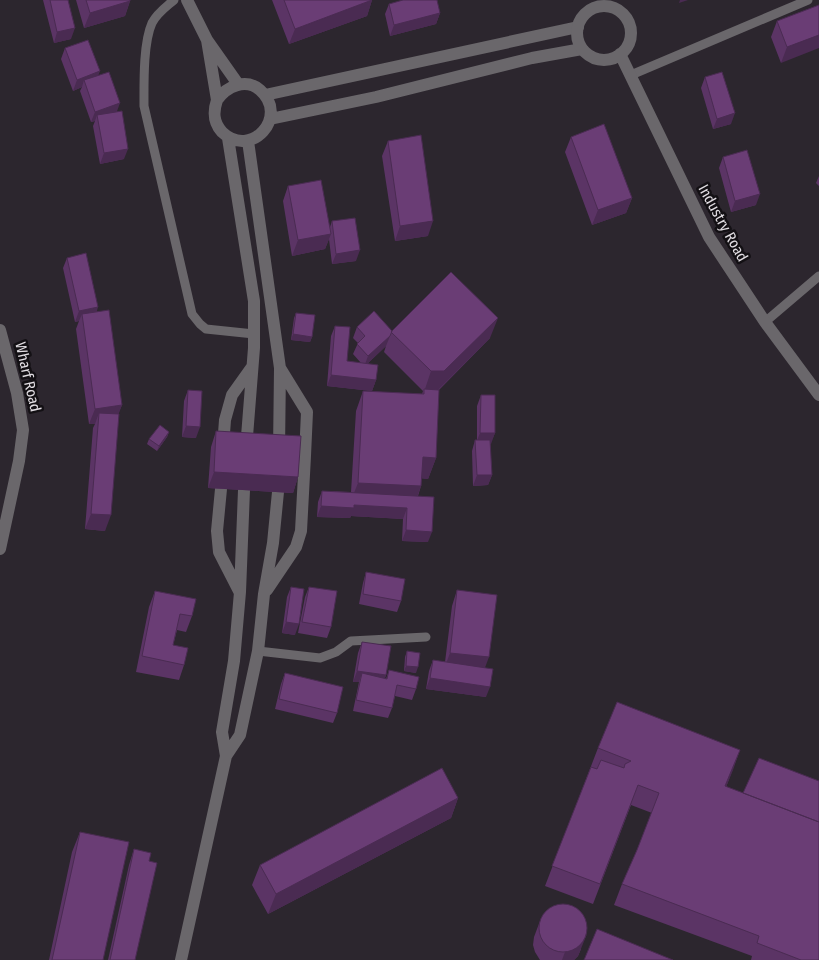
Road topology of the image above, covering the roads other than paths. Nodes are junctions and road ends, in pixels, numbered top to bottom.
1 (174, 0) edge
2 (187, 0) edge
3 (808, 0) edge
4 (598, 3) edge
5 (578, 27) junction
6 (207, 40) junction
7 (582, 50) junction
8 (620, 54) junction
9 (630, 75) junction
10 (238, 84) junction
11 (265, 95) junction
12 (217, 100) junction
13 (270, 119) junction
14 (228, 138) junction
15 (248, 141) junction
16 (819, 276) edge
17 (764, 322) junction
18 (0, 330) edge
19 (254, 334) junction
20 (252, 367) junction
21 (280, 368) junction
22 (819, 395) edge
23 (223, 448) edge
24 (246, 449) edge
25 (279, 451) edge
26 (221, 489) dead end
27 (244, 490) edge
28 (278, 492) edge
29 (0, 549) edge
30 (240, 592) junction
31 (264, 594) junction
32 (426, 637) dead end
33 (258, 651) junction
34 (226, 756) junction
35 (181, 960) edge

1 - 19 lane
2 - 6 street
3 - 9 lane
4 - 5 street
4 - 8 street
5 - 7 street
5 - 11 street
6 - 10 street
6 - 12 street
7 - 8 street
7 - 13 street
8 - 9 street, Industry Road
9 - 17 street, Industry Road
10 - 11 street
10 - 12 street
11 - 13 street
12 - 14 street
13 - 15 street
14 - 15 street
14 - 19 street
15 - 21 street
16 - 17 lane
17 - 22 street, Industry Road
18 - 29 street, Wharf Road
19 - 20 street
20 - 23 street
20 - 24 street
21 - 25 street
21 - 31 street
26 - 30 street
27 - 30 street
28 - 31 street
30 - 34 street
31 - 33 street
32 - 33 lane
33 - 34 street
34 - 35 street

